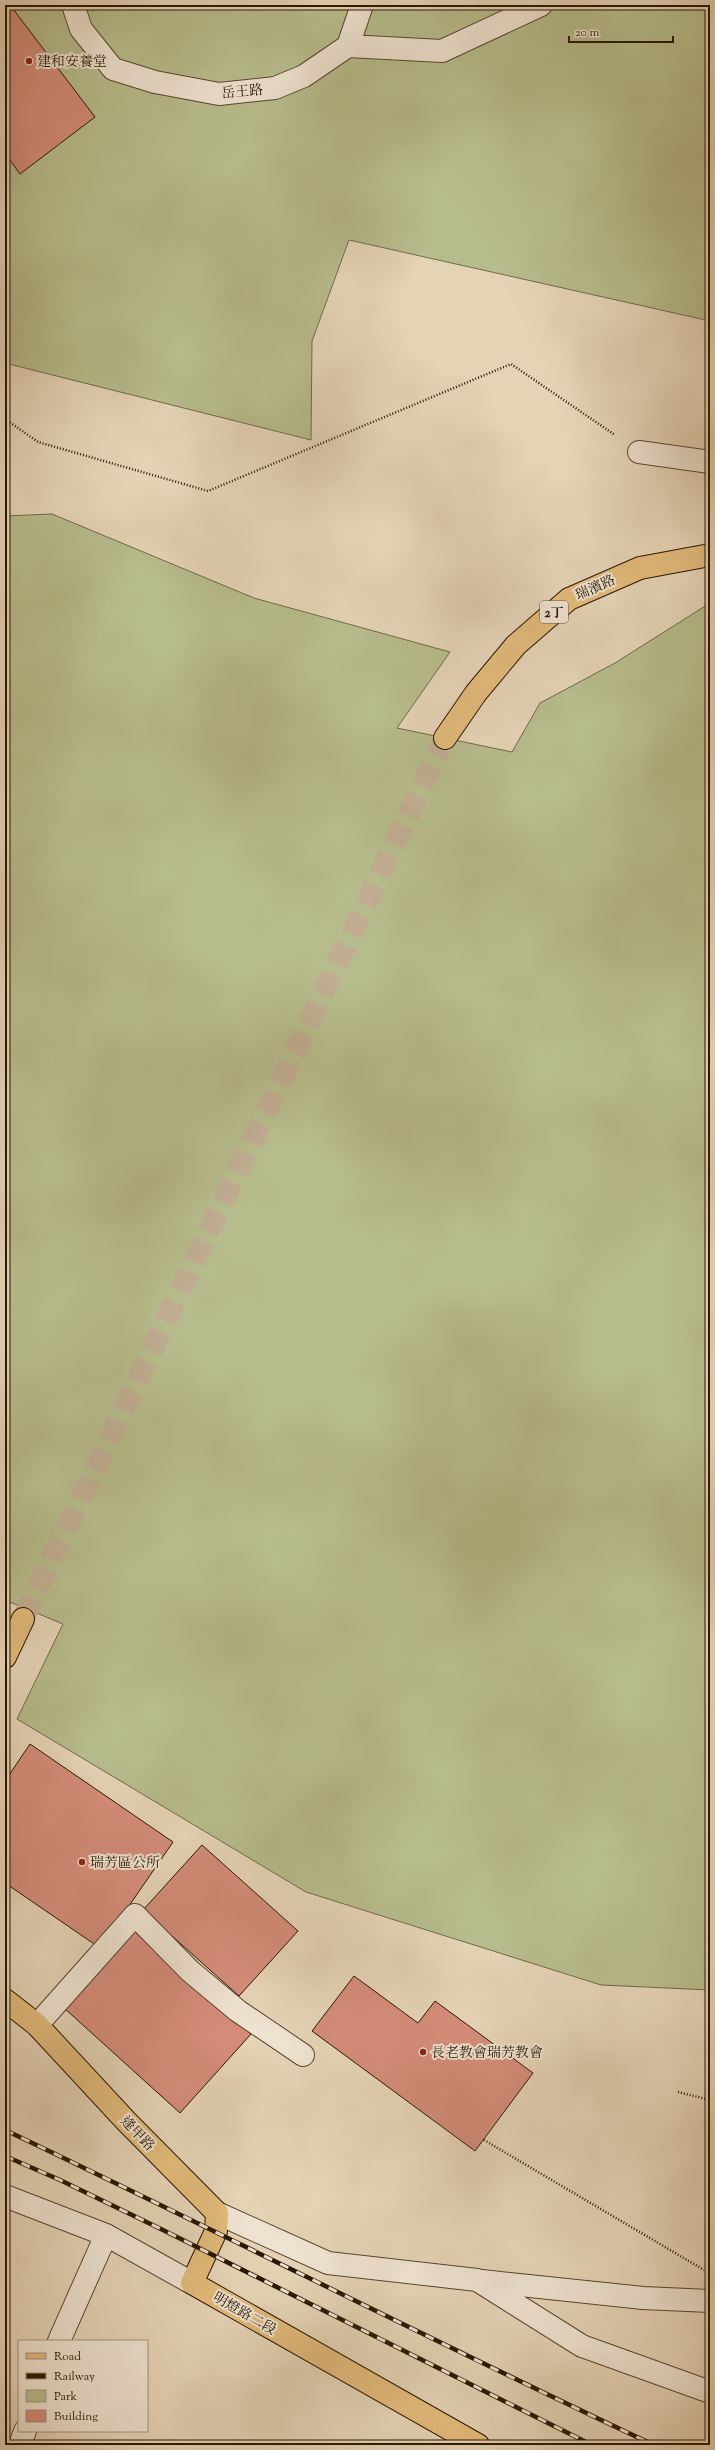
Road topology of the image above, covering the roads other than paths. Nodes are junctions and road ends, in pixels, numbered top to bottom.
1 (73, 5) edge
2 (362, 5) edge
3 (541, 5) edge
4 (348, 46) junction
5 (639, 452) road end
6 (710, 462) edge
7 (710, 555) edge
8 (445, 738) tunnel mouth
9 (23, 1619) tunnel mouth
10 (5, 1657) edge
11 (5, 2000) edge
12 (37, 2025) junction
13 (303, 2055) dead end
14 (5, 2196) edge
15 (217, 2213) junction
16 (106, 2235) junction
17 (476, 2280) junction
18 (192, 2283) junction
19 (710, 2301) edge
20 (59, 2340) edge
21 (710, 2392) edge
22 (25, 2432) edge
23 (20, 2445) edge
24 (478, 2445) edge

1 - 4 street, 岳王路
2 - 4 street
3 - 4 street
5 - 6 street
7 - 8 main road, 瑞濱路 / 2丁
9 - 10 main road
11 - 12 main road, 逢甲路
12 - 13 street
12 - 15 main road, 逢甲路
14 - 16 street, 明燈路二段
15 - 17 street
15 - 18 main road
16 - 18 street, 明燈路二段
16 - 20 street
17 - 19 street
17 - 21 street
18 - 24 main road, 明燈路二段
22 - 23 street

